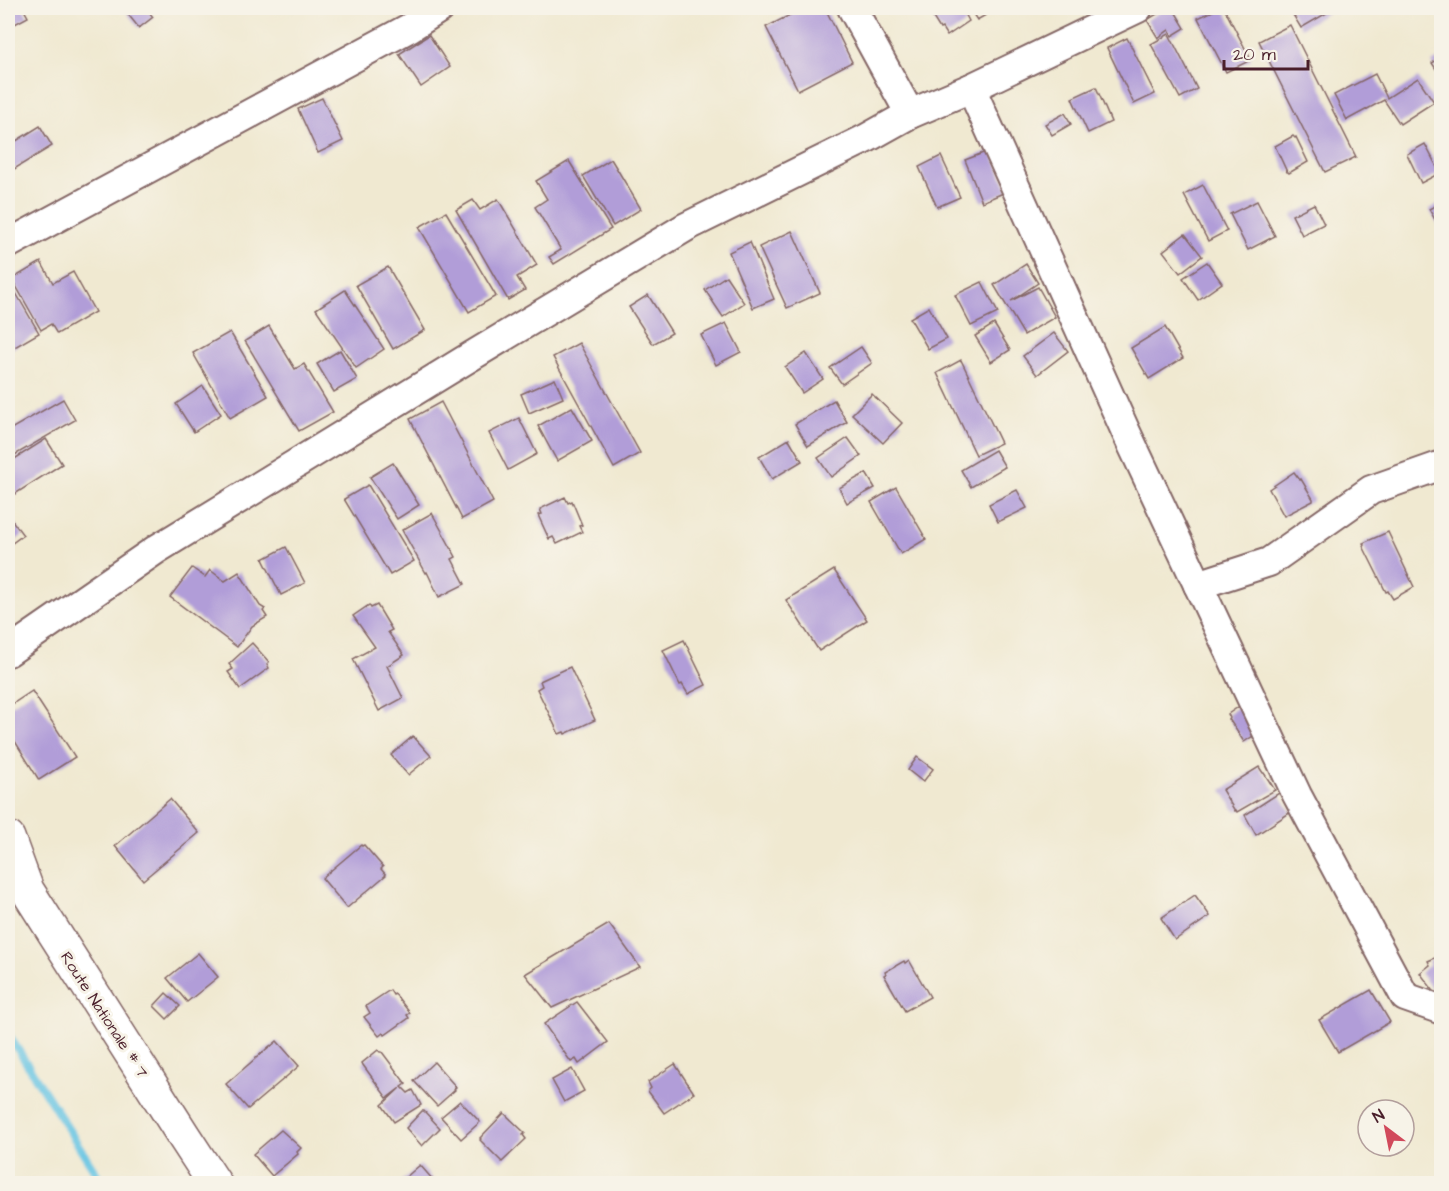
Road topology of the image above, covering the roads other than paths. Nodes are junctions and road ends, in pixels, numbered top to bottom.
1 (440, 8) edge
2 (852, 8) edge
3 (1138, 8) edge
4 (403, 18) edge
5 (970, 87) junction
6 (910, 114) junction
7 (8, 244) edge
8 (1442, 465) edge
9 (1198, 585) junction
10 (8, 652) edge
11 (8, 838) edge
12 (1442, 1010) edge
13 (215, 1184) edge

1 - 4 street
2 - 6 street
3 - 5 street
4 - 7 street
5 - 6 street
5 - 9 street
6 - 10 street
8 - 9 street
9 - 12 street
11 - 13 main road, Route Nationale # 7

